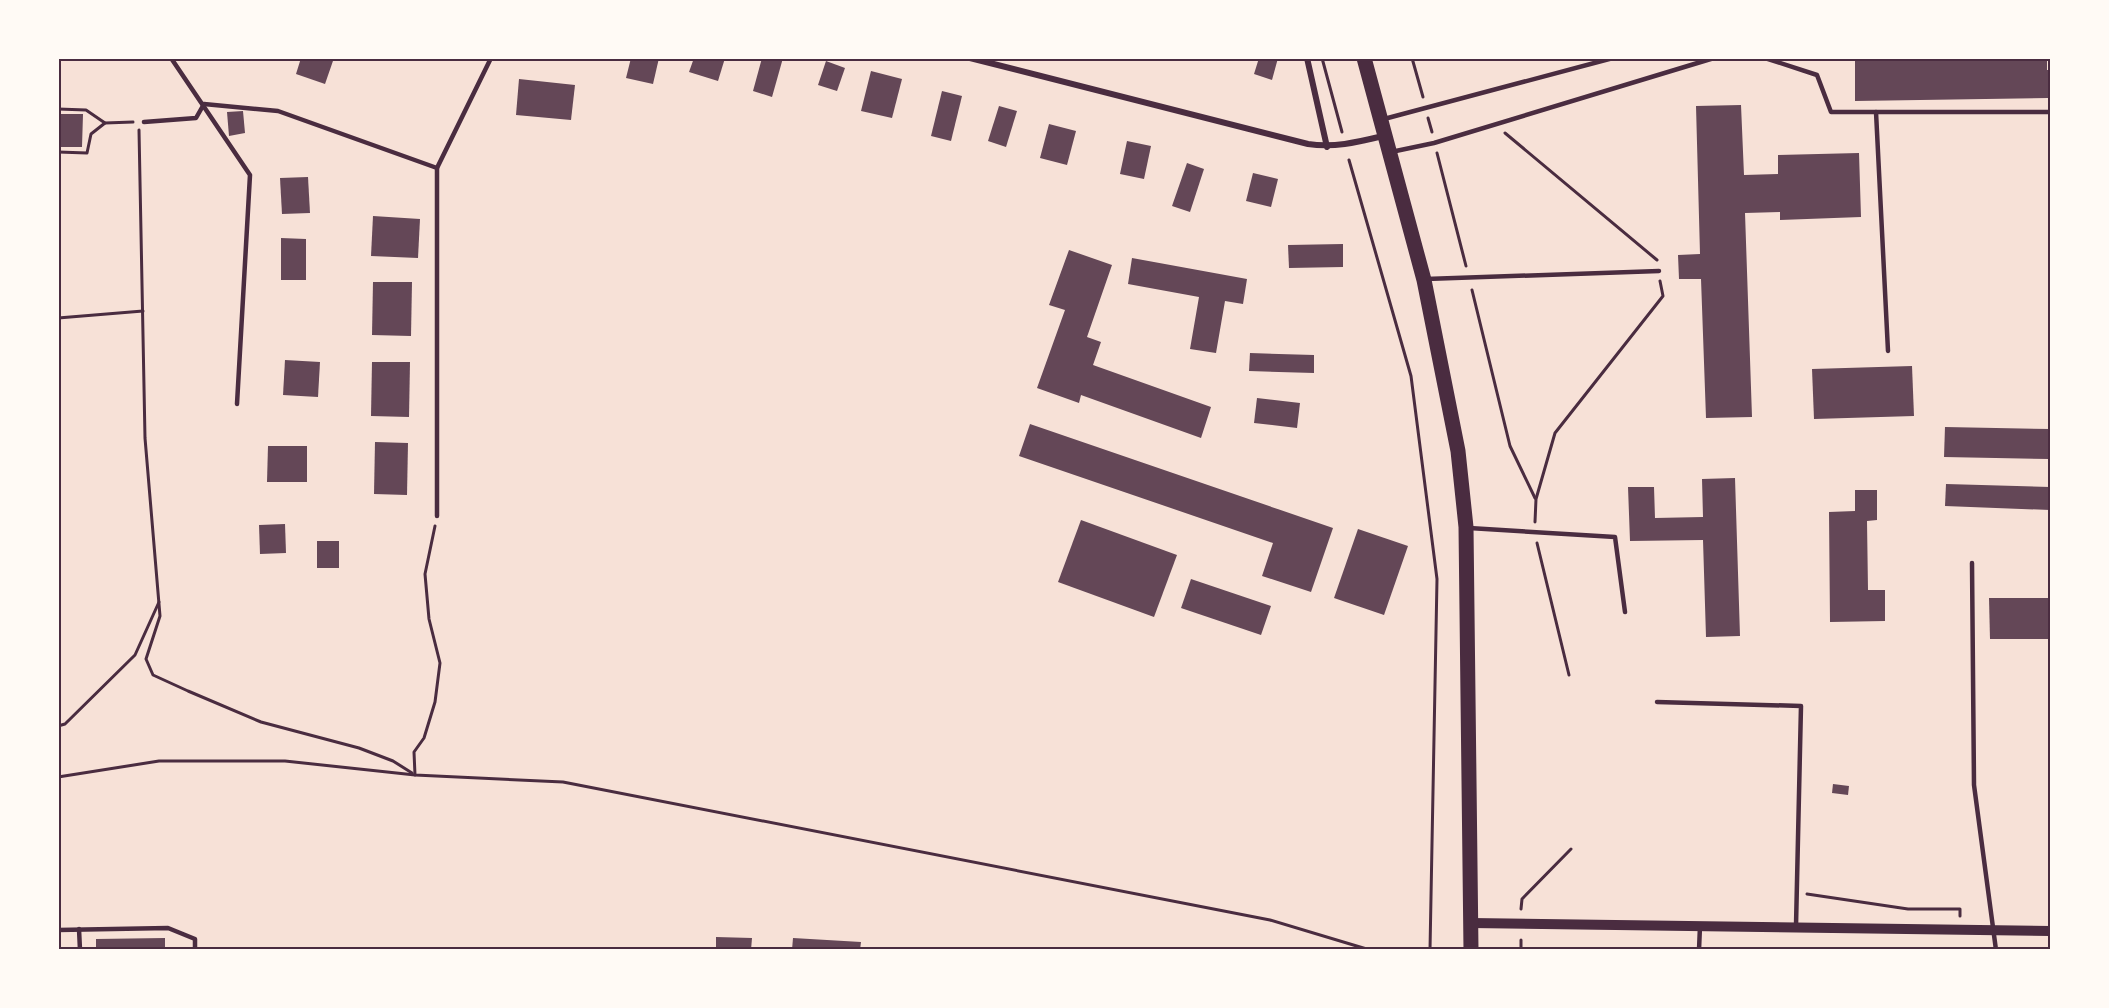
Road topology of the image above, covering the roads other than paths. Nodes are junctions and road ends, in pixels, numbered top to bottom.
1 (171, 58) edge
2 (490, 58) edge
3 (970, 58) edge
4 (1307, 58) edge
5 (1364, 58) edge
6 (1613, 58) edge
7 (1714, 58) edge
8 (1765, 58) edge
9 (1600, 60) edge
10 (204, 104) junction
11 (1876, 112) junction
12 (2050, 112) edge
13 (1381, 120) junction
14 (144, 122) dead end
15 (1386, 135) junction
16 (1327, 147) junction
17 (1390, 153) junction
18 (437, 168) junction
19 (1659, 271) road end
20 (1424, 280) junction
21 (1888, 351) dead end
22 (237, 404) dead end
23 (437, 516) road end
24 (1466, 527) junction
25 (1972, 563) dead end
26 (1625, 612) dead end
27 (1657, 702) dead end
28 (1471, 923) junction
29 (1700, 926) junction
30 (1796, 926) junction
31 (79, 929) junction
32 (58, 930) edge
33 (1995, 930) junction
34 (2050, 931) edge
35 (80, 950) edge
36 (195, 950) edge
37 (1471, 950) edge
38 (1699, 950) edge
39 (1996, 950) edge

1 - 10 lane
2 - 18 lane
3 - 16 street
4 - 16 street
5 - 13 main road
6 - 9 lane
7 - 17 lane
8 - 11 lane
9 - 13 lane
10 - 14 lane
10 - 18 lane
10 - 22 lane
11 - 12 lane
11 - 21 lane
13 - 15 main road
15 - 16 street
15 - 17 main road
17 - 20 main road
18 - 23 lane
19 - 20 lane
20 - 24 main road
24 - 26 lane
24 - 28 main road
25 - 33 lane
27 - 30 lane
28 - 29 street
28 - 37 main road
29 - 30 street
29 - 38 lane
30 - 33 street
31 - 32 lane
31 - 35 lane
31 - 36 lane
33 - 34 street
33 - 39 lane

